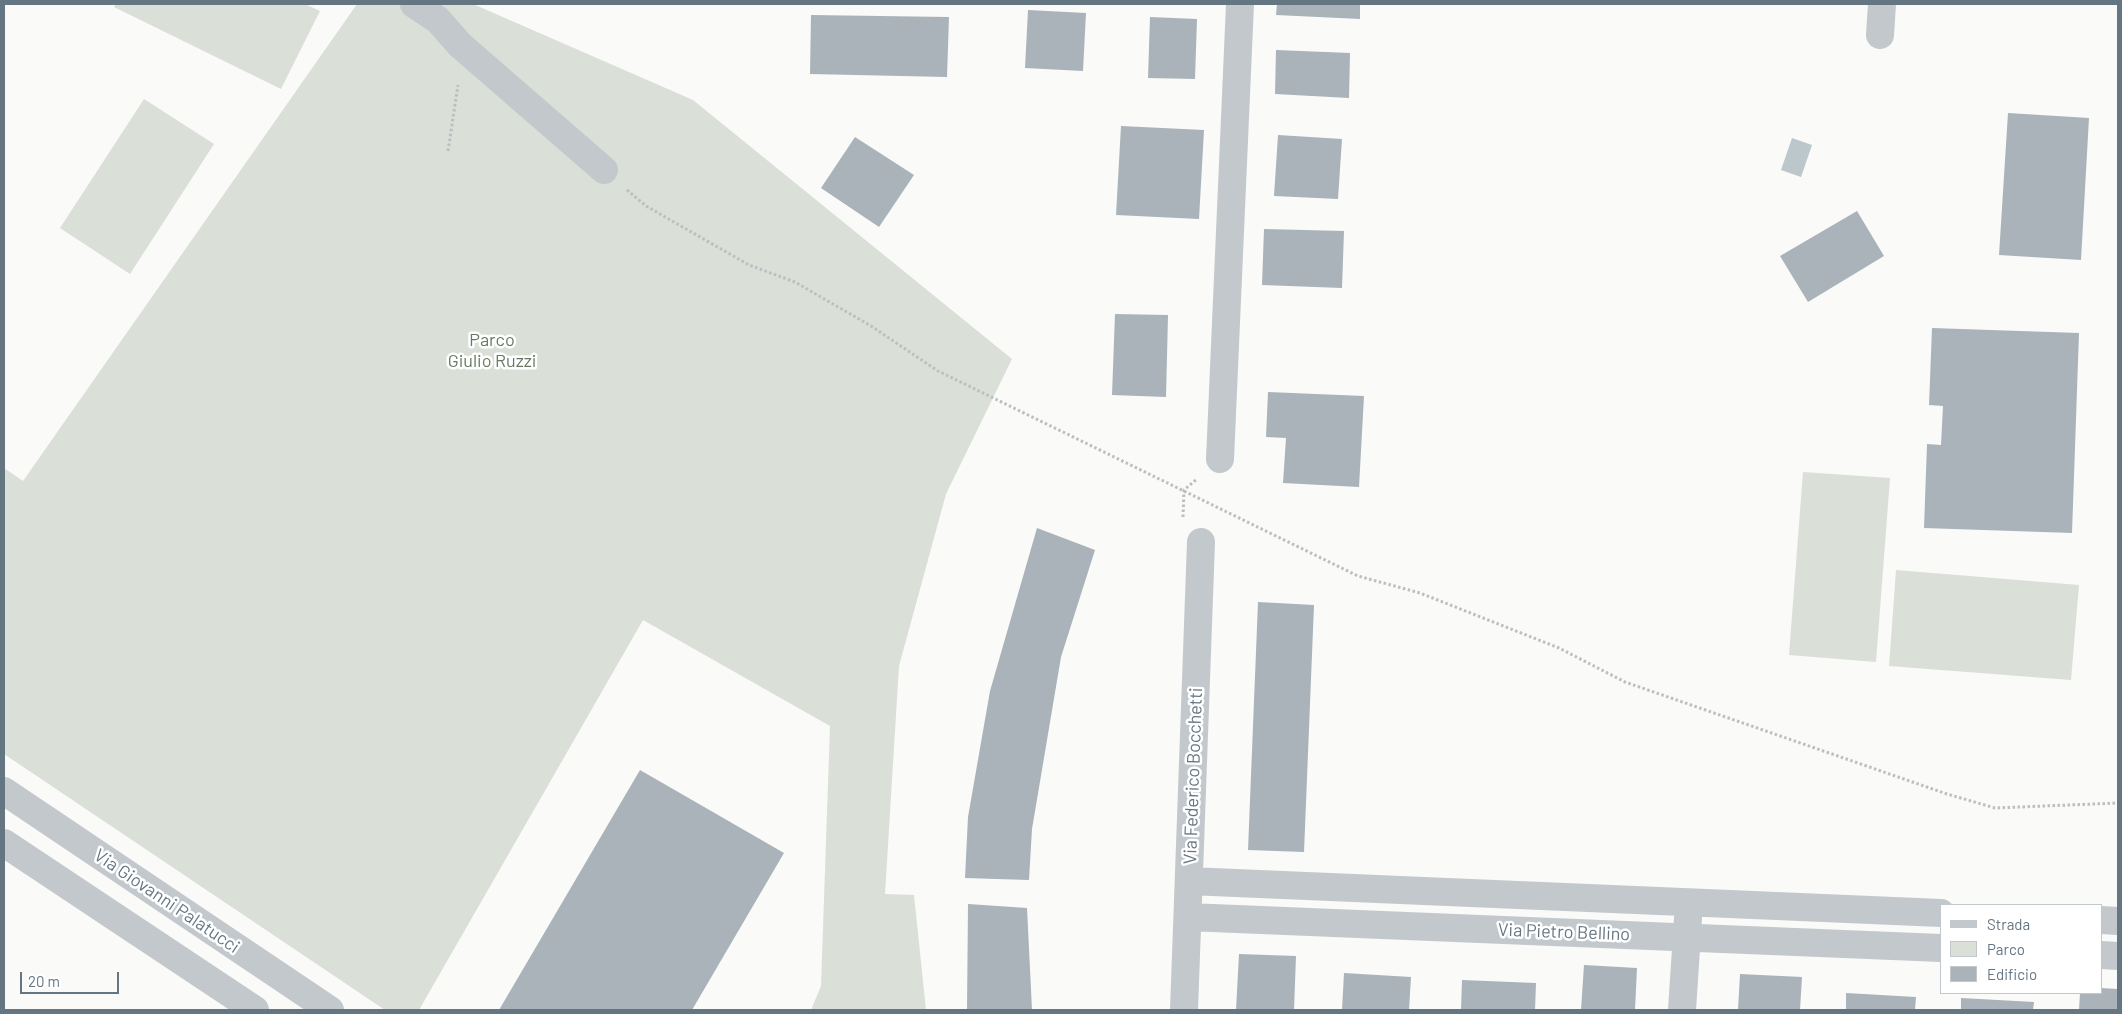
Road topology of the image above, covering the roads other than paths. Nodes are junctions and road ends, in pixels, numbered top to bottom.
1 (414, 4) edge
2 (1240, 4) edge
3 (1882, 4) edge
4 (1880, 35) dead end
5 (604, 170) road end
6 (1220, 459) road end
7 (1201, 542) road end
8 (4, 791) edge
9 (4, 843) edge
10 (1189, 881) junction
11 (1690, 902) junction
12 (1940, 913) edge
13 (1188, 916) junction
14 (2102, 920) edge
15 (2118, 921) edge
16 (1686, 937) junction
17 (1940, 948) edge
18 (2102, 955) edge
19 (2118, 956) edge
20 (255, 1010) edge
21 (330, 1010) edge
22 (1184, 1010) edge
23 (1682, 1010) edge

1 - 5 street
2 - 6 street
3 - 4 street
7 - 10 street, Via Federico Bocchetti
8 - 21 street, Via Giovanni Palatucci
9 - 20 street
10 - 11 street, Via Pietro Bellino
10 - 13 street, Via Federico Bocchetti
11 - 12 street, Via Pietro Bellino
11 - 16 street
13 - 16 street, Via Pietro Bellino
13 - 22 street, Via Federico Bocchetti
14 - 15 street
16 - 17 street, Via Pietro Bellino
16 - 23 street
18 - 19 street

